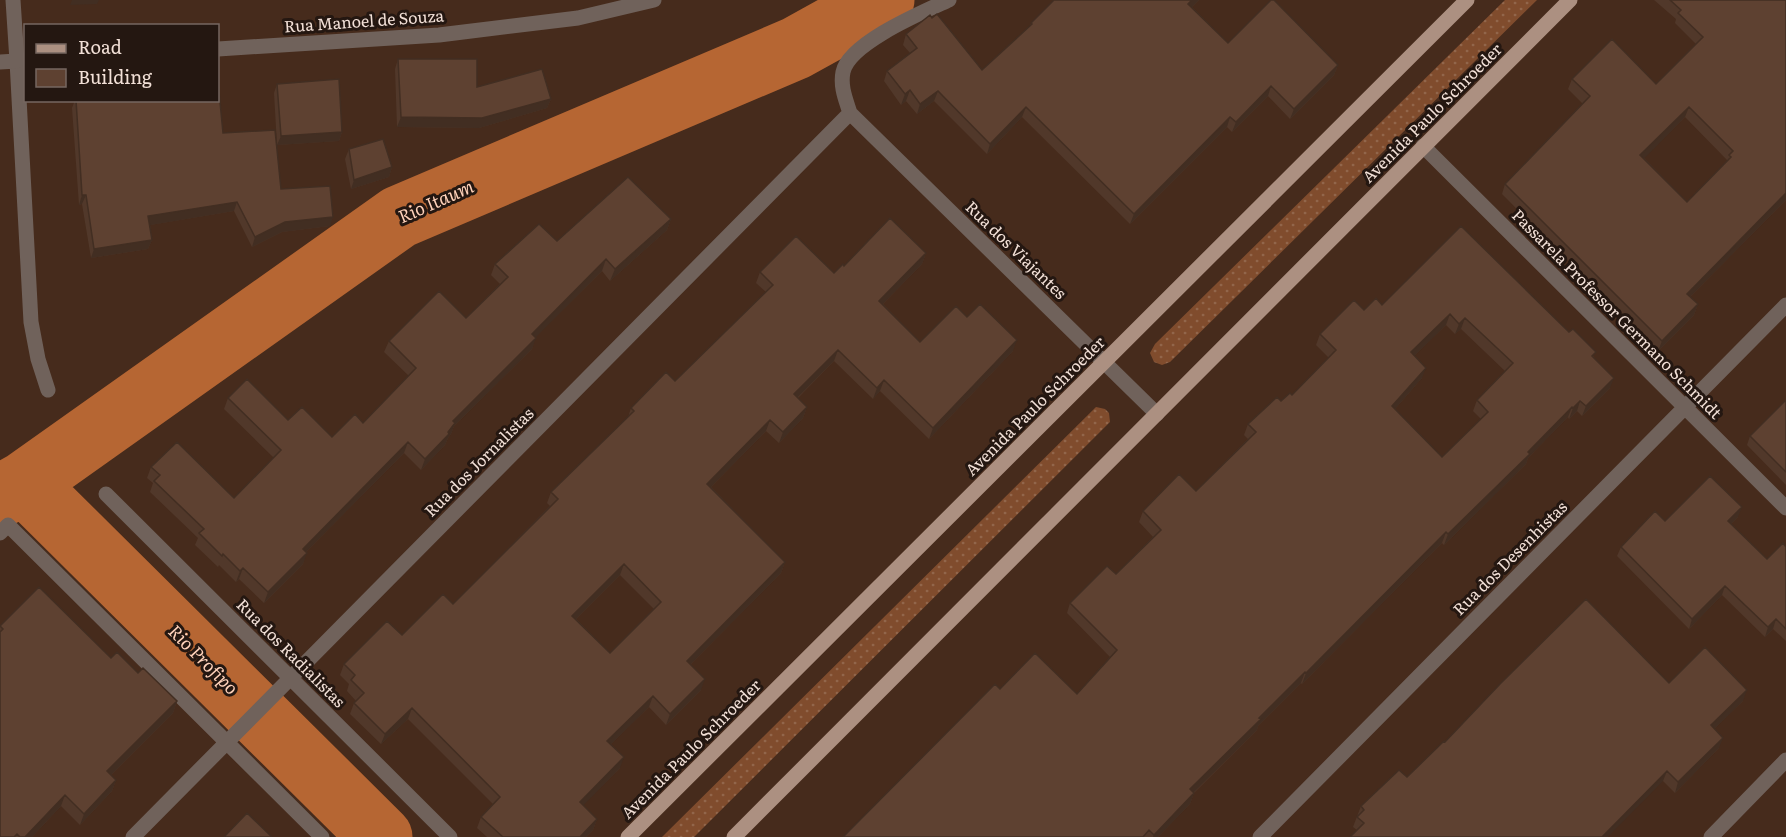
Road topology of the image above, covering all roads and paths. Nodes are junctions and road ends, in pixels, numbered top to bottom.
1 (13, 0) edge
2 (654, 0) edge
3 (949, 0) edge
4 (1467, 0) edge
5 (1570, 0) edge
6 (219, 49) edge
7 (21, 61) edge
8 (0, 62) edge
9 (850, 113) junction
10 (1423, 146) junction
11 (1786, 305) edge
12 (1105, 362) junction
13 (48, 390) dead end
14 (1685, 407) junction
15 (1157, 414) junction
16 (106, 494) dead end
17 (1786, 508) edge
18 (4, 529) edge
19 (291, 678) junction
20 (227, 742) junction
21 (1786, 760) edge
22 (133, 837) edge
23 (322, 837) edge
24 (450, 837) edge
25 (628, 837) edge
26 (734, 837) edge
27 (1260, 837) edge
28 (1711, 837) edge

1 - 7 street
2 - 6 street, Rua Manoel de Souza
3 - 9 street
4 - 12 main road, Avenida Paulo Schroeder
5 - 10 main road, Avenida Paulo Schroeder
7 - 8 street
7 - 13 street
9 - 12 street, Rua dos Viajantes
9 - 19 street, Rua dos Jornalistas
10 - 14 street, Passarela Professor Germano Schmidt
10 - 15 main road, Avenida Paulo Schroeder
11 - 14 street, Rua dos Desenhistas
12 - 15 street, Rua dos Viajantes
12 - 25 main road, Avenida Paulo Schroeder
14 - 17 street, Passarela Professor Germano Schmidt
14 - 27 street, Rua dos Desenhistas
15 - 26 main road, Avenida Paulo Schroeder
16 - 19 street, Rua dos Radialistas
18 - 20 street
19 - 20 street, Rua dos Jornalistas
19 - 24 street, Rua dos Radialistas
20 - 22 street, Rua dos Jornalistas
20 - 23 street
21 - 28 street

